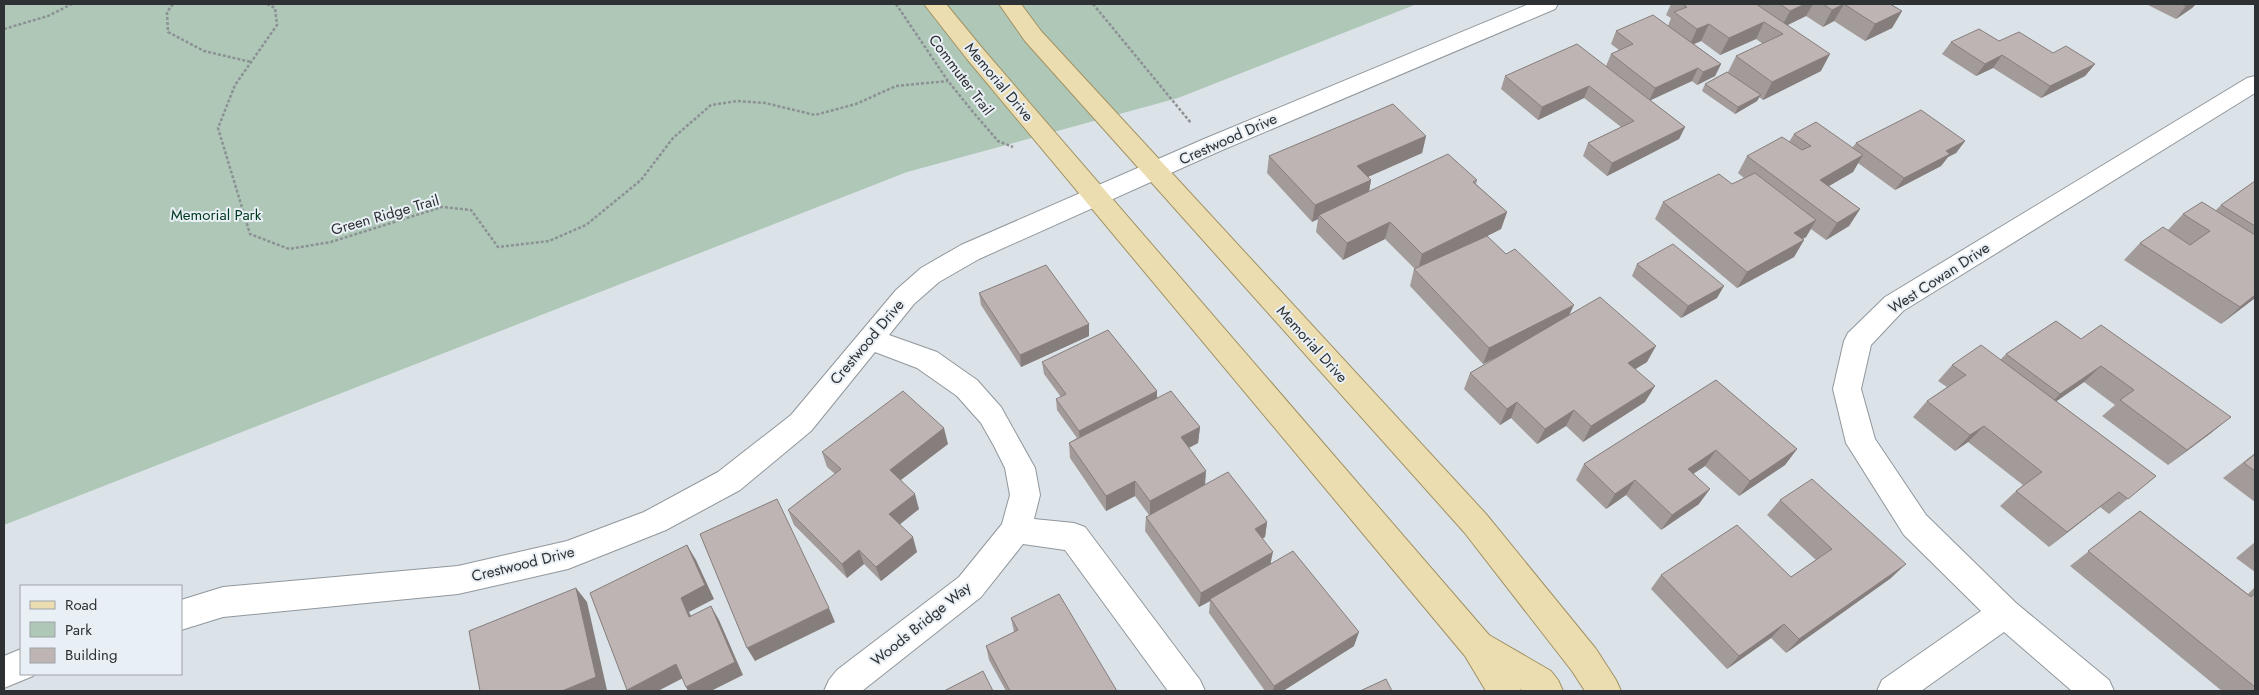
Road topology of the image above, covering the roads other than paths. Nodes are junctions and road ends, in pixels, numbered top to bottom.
1 (935, 4) edge
2 (1010, 4) edge
3 (1547, 4) edge
4 (2255, 83) edge
5 (1155, 171) junction
6 (1096, 196) junction
7 (869, 339) junction
8 (1016, 530) junction
9 (2005, 613) junction
10 (182, 615) edge
11 (1477, 645) junction
12 (20, 665) edge
13 (4, 672) edge
14 (841, 691) edge
15 (1188, 691) edge
16 (1504, 691) edge
17 (1546, 691) edge
18 (1604, 691) edge
19 (1894, 691) edge
20 (2097, 691) edge

1 - 6 main road, Memorial Drive
2 - 5 main road, Memorial Drive
3 - 5 street, Crestwood Drive
4 - 9 street, West Cowan Drive
5 - 6 street, Crestwood Drive
5 - 18 main road, Memorial Drive
6 - 7 street, Crestwood Drive
6 - 11 main road, Memorial Drive
7 - 8 street, Woods Bridge Way
7 - 10 street, Crestwood Drive
8 - 14 street, Woods Bridge Way
8 - 15 street
9 - 19 street
9 - 20 street, West Cowan Drive
11 - 16 main road, Memorial Drive
11 - 17 main road
12 - 13 street

